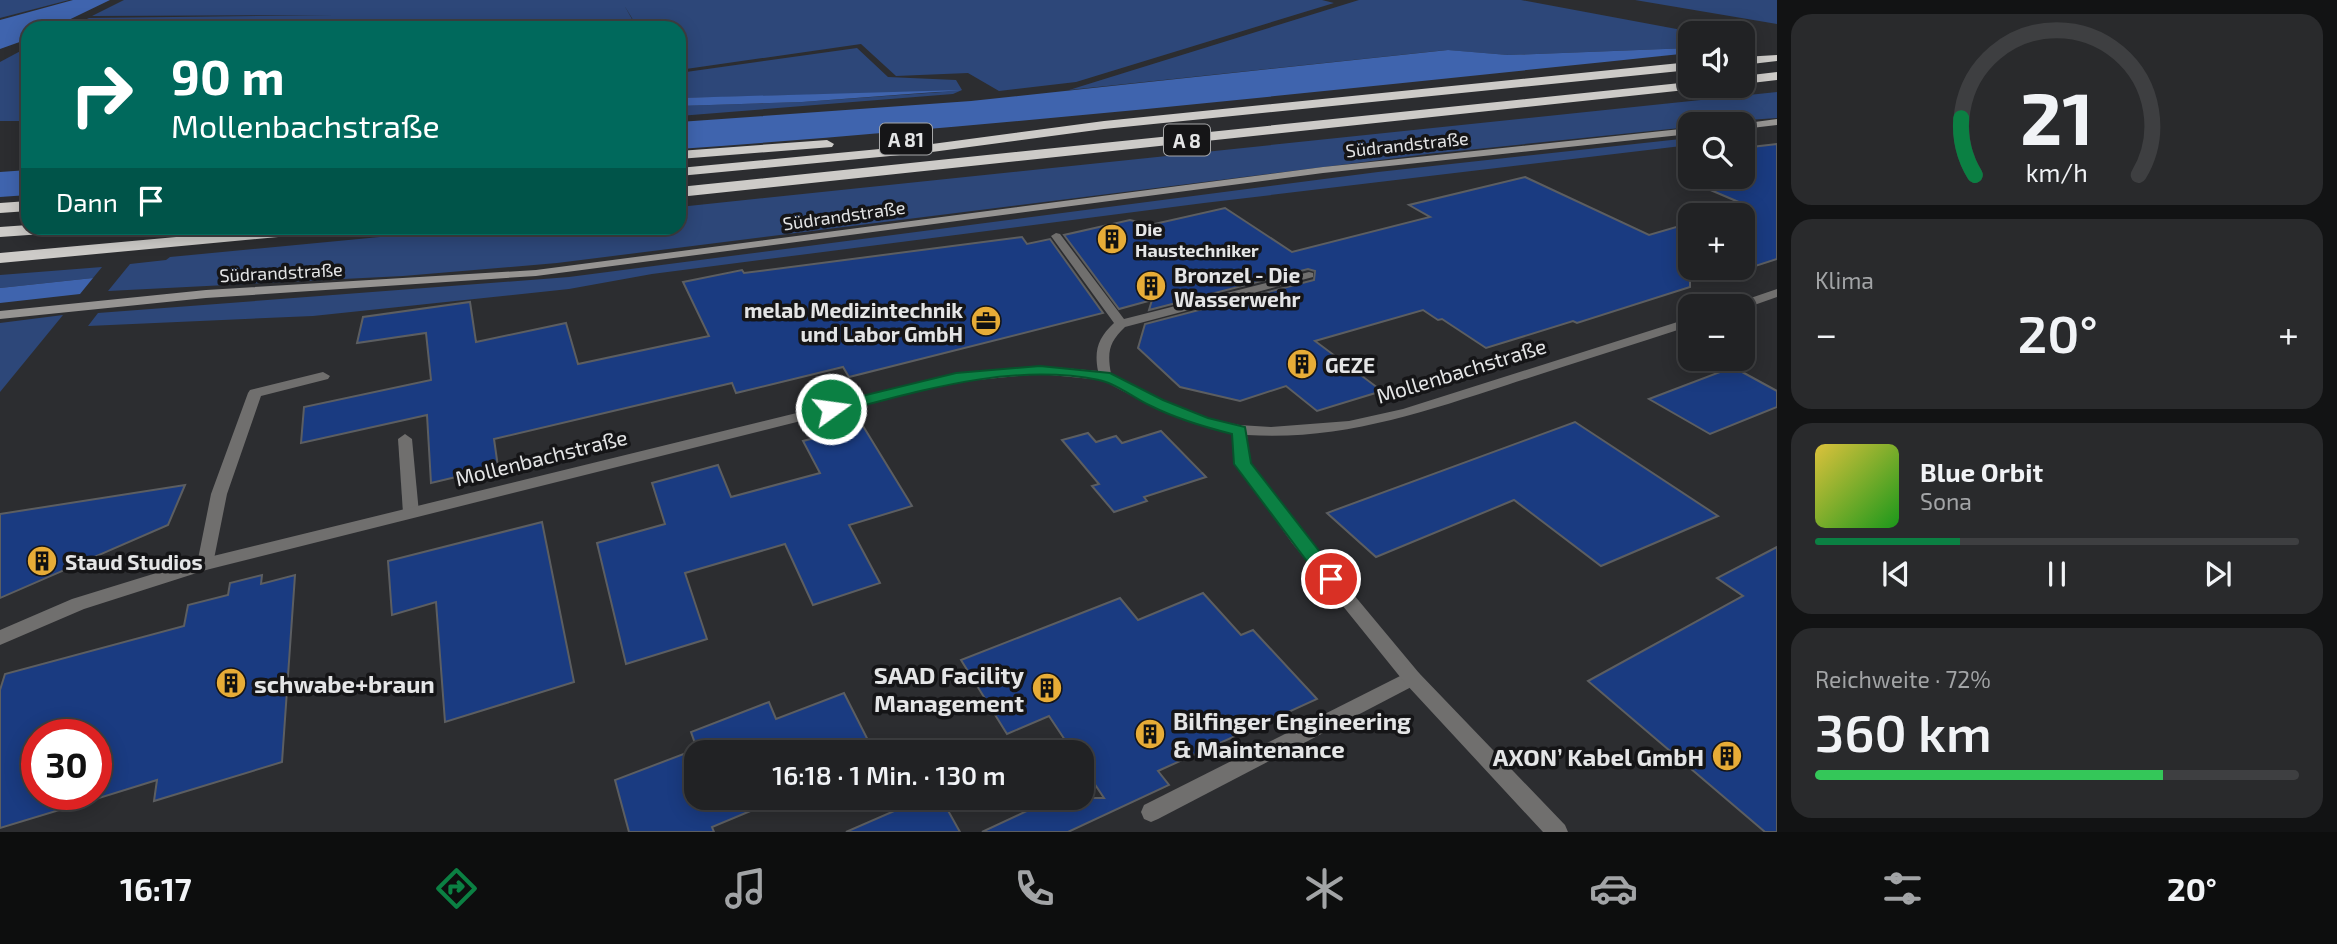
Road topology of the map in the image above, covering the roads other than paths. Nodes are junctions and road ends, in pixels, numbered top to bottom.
1 (1777, 58) edge
2 (1755, 60) edge
3 (1678, 67) edge
4 (1777, 76) edge
5 (1755, 79) edge
6 (1678, 87) edge
7 (1777, 122) edge
8 (1755, 125) edge
9 (1678, 132) edge
10 (1031, 133) junction
11 (686, 155) edge
12 (686, 171) edge
13 (686, 191) edge
14 (21, 206) edge
15 (0, 208) edge
16 (21, 231) edge
17 (0, 232) edge
18 (246, 235) edge
19 (1056, 236) dead end
20 (0, 258) edge
21 (1309, 275) dead end
22 (1777, 293) edge
23 (1755, 301) edge
24 (0, 314) edge
25 (1121, 324) junction
26 (1678, 326) edge
27 (323, 376) dead end
28 (1105, 376) junction
29 (1239, 430) junction
30 (405, 439) dead end
31 (411, 513) junction
32 (205, 564) junction
33 (0, 638) edge
34 (1412, 678) junction
35 (1151, 813) dead end
36 (1557, 832) edge

1 - 2 highway
3 - 10 highway, A 8
4 - 5 highway
6 - 13 highway, A 8
7 - 8 main road
9 - 24 main road, Südrandstraße
10 - 11 highway, A 81
10 - 12 highway, A 8
14 - 15 highway
16 - 17 highway
18 - 20 highway
19 - 25 street
21 - 25 street
22 - 23 street
25 - 28 street
26 - 29 street, Mollenbachstraße
27 - 32 street
28 - 29 street, Mollenbachstraße
28 - 31 street, Mollenbachstraße
29 - 34 street
30 - 31 street
31 - 32 street, Mollenbachstraße
32 - 33 street, Mollenbachstraße
34 - 35 street
34 - 36 street

